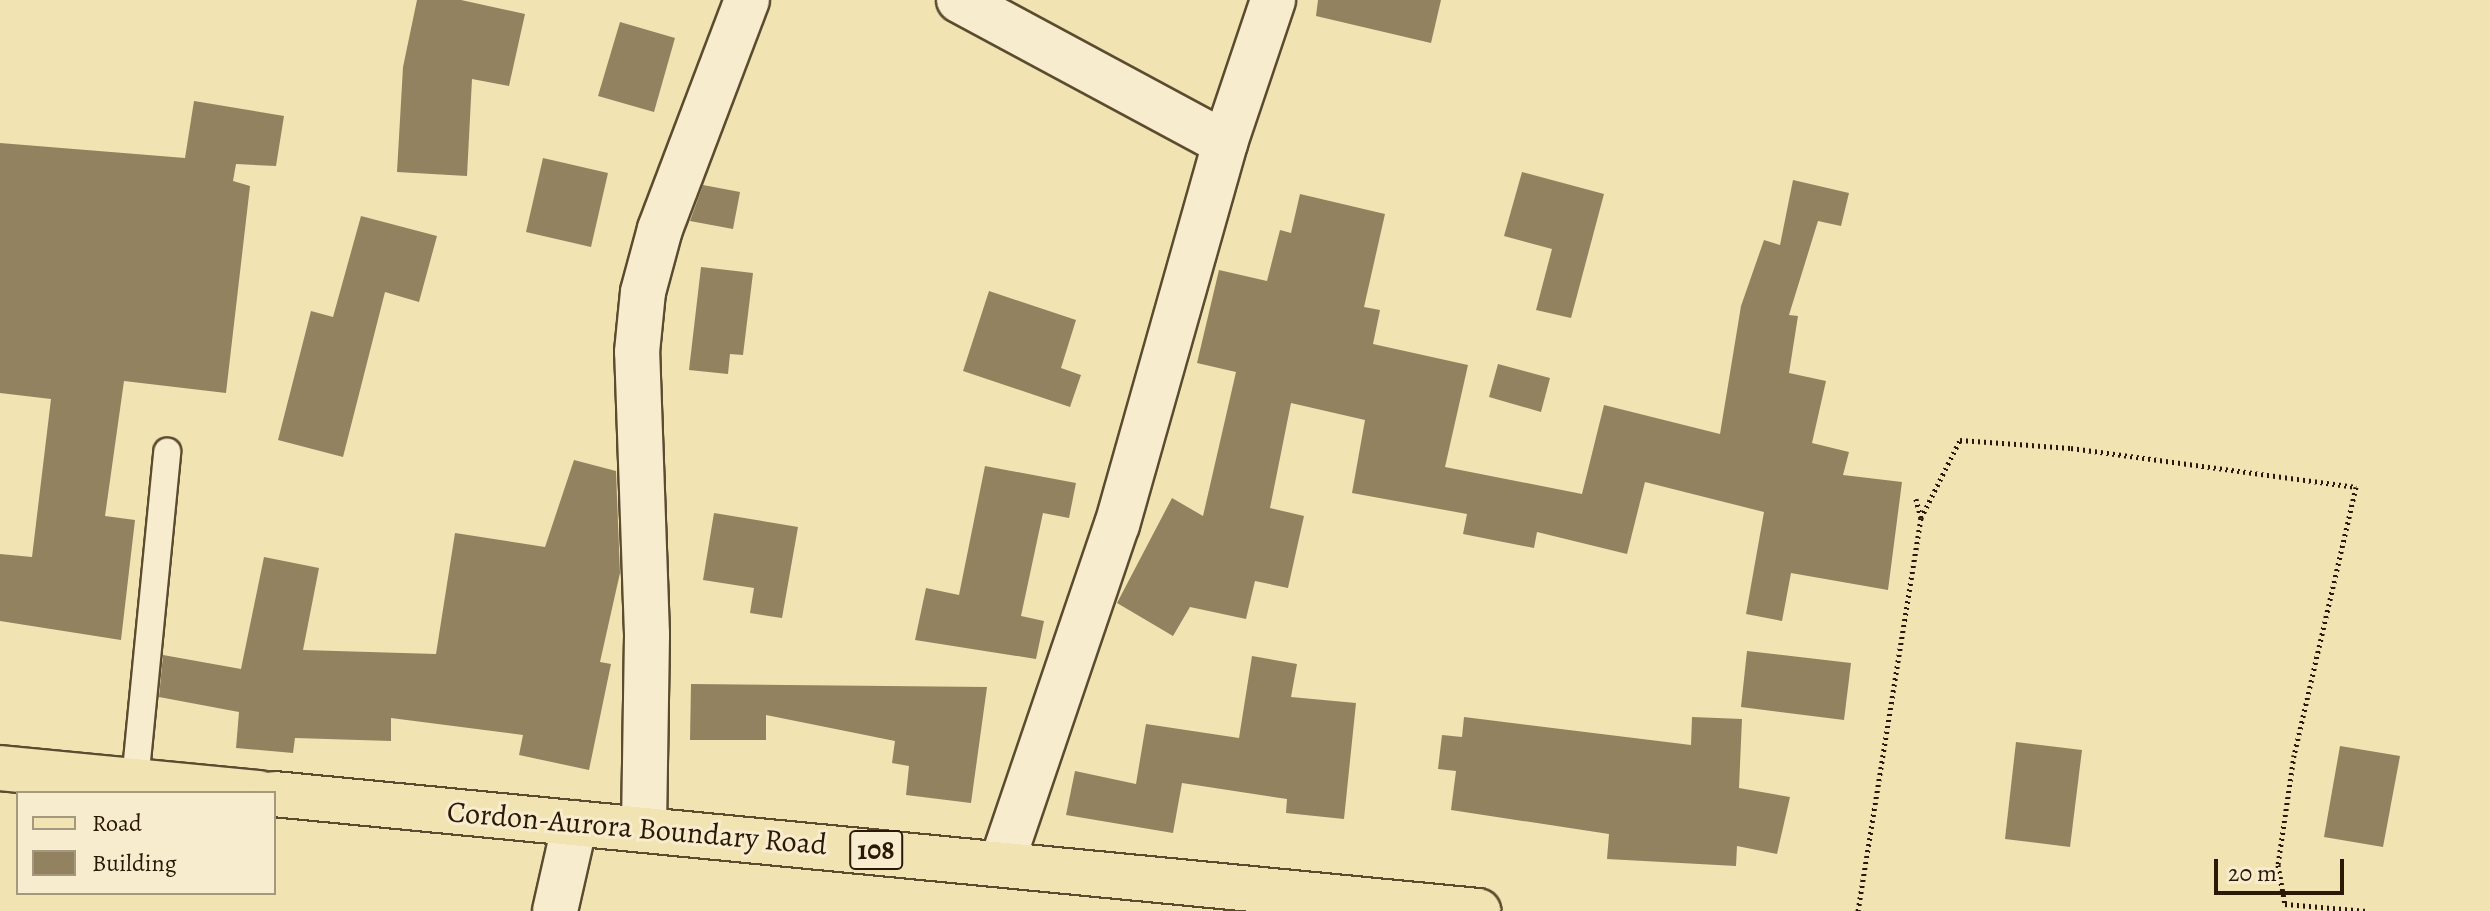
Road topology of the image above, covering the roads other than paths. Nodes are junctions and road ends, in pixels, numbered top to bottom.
1 (747, 0) edge
2 (959, 0) edge
3 (1273, 0) edge
4 (1225, 143) junction
5 (167, 452) dead end
6 (0, 768) edge
7 (135, 781) junction
8 (238, 791) edge
9 (276, 794) edge
10 (575, 823) junction
11 (644, 827) junction
12 (1002, 862) junction
13 (555, 911) edge
14 (1478, 911) edge

1 - 11 street
2 - 4 street
3 - 4 street
4 - 12 street
5 - 7 lane
6 - 7 main road
7 - 8 main road
9 - 10 main road, Cordon-Aurora Boundary Road / 108
10 - 11 main road, Cordon-Aurora Boundary Road / 108
10 - 13 street
11 - 12 main road, Cordon-Aurora Boundary Road / 108
12 - 14 main road, Cordon-Aurora Boundary Road / 108

